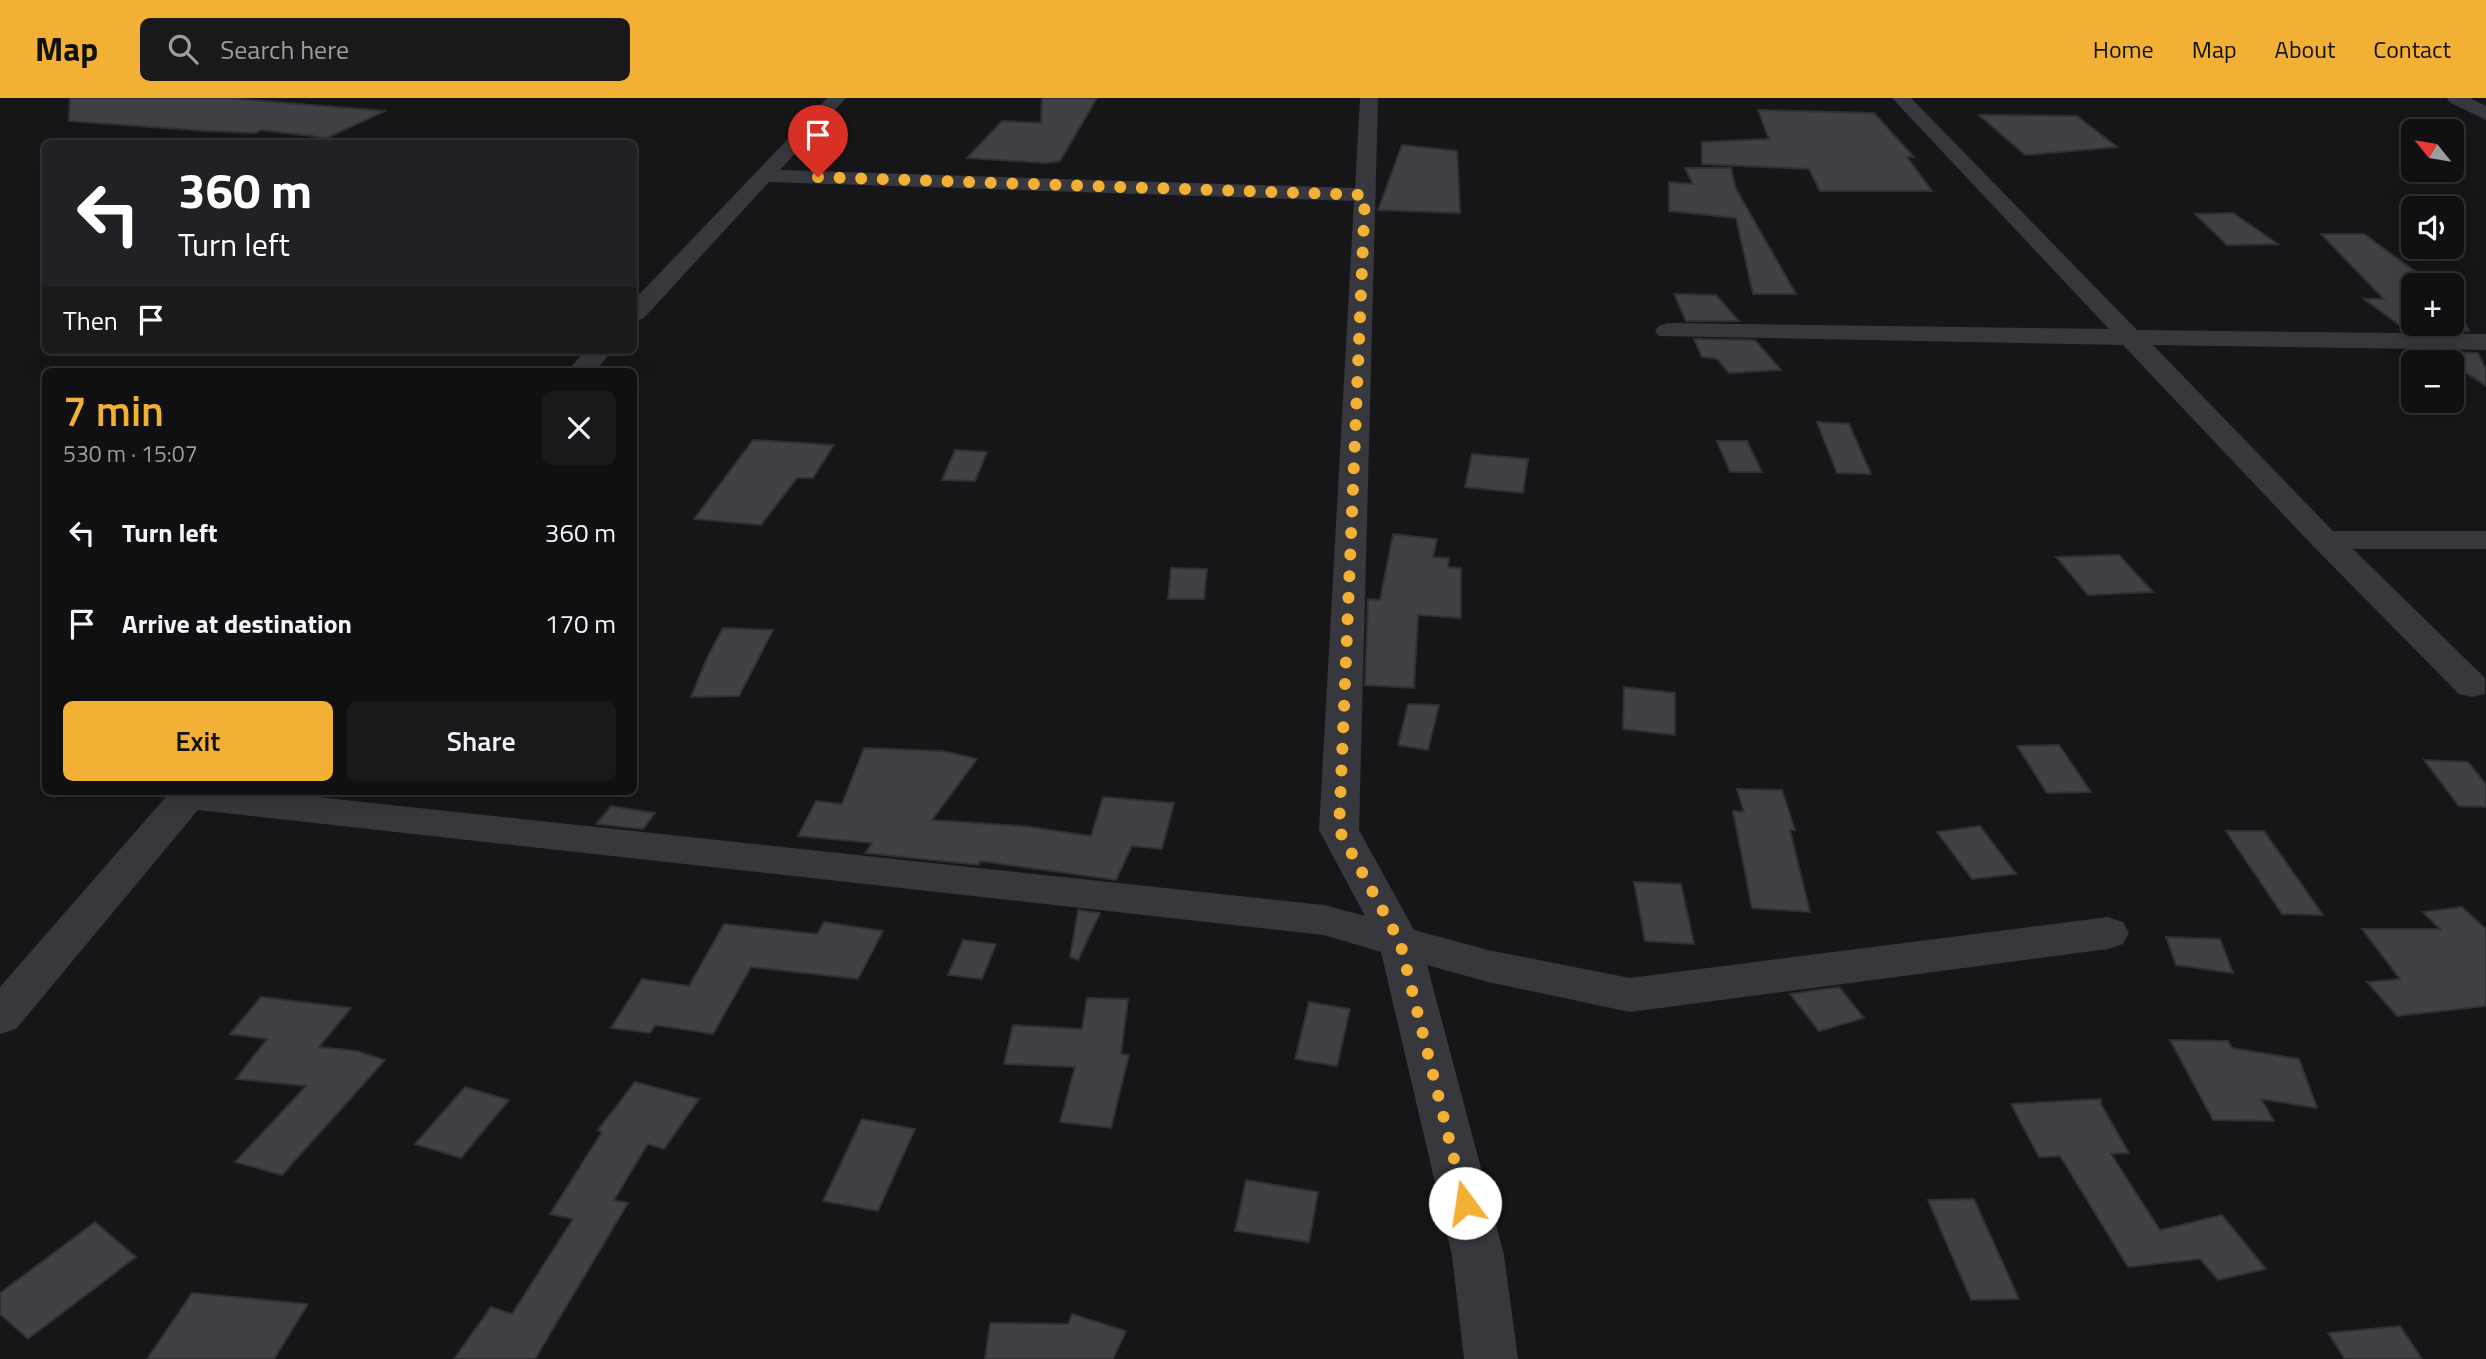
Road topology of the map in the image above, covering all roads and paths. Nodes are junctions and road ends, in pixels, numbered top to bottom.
1 (837, 98) edge
2 (1369, 98) edge
3 (1900, 98) edge
4 (2456, 98) edge
5 (2486, 114) edge
6 (764, 176) junction
7 (1365, 195) junction
8 (637, 311) edge
9 (1668, 331) dead end
10 (2129, 338) junction
11 (2486, 342) edge
12 (596, 354) edge
13 (583, 368) edge
14 (2325, 540) junction
15 (2486, 540) edge
16 (2472, 686) dead end
17 (190, 795) edge
18 (200, 795) edge
19 (2108, 933) dead end
20 (1400, 942) junction
21 (0, 1017) edge
22 (1491, 1359) edge

1 - 6 street
2 - 7 street
3 - 10 street
4 - 5 street
6 - 7 street
6 - 8 street
7 - 20 street
9 - 10 street
10 - 11 street
10 - 14 street
12 - 13 street
14 - 15 street
14 - 16 street
17 - 21 street
18 - 20 street
19 - 20 street
20 - 22 street

